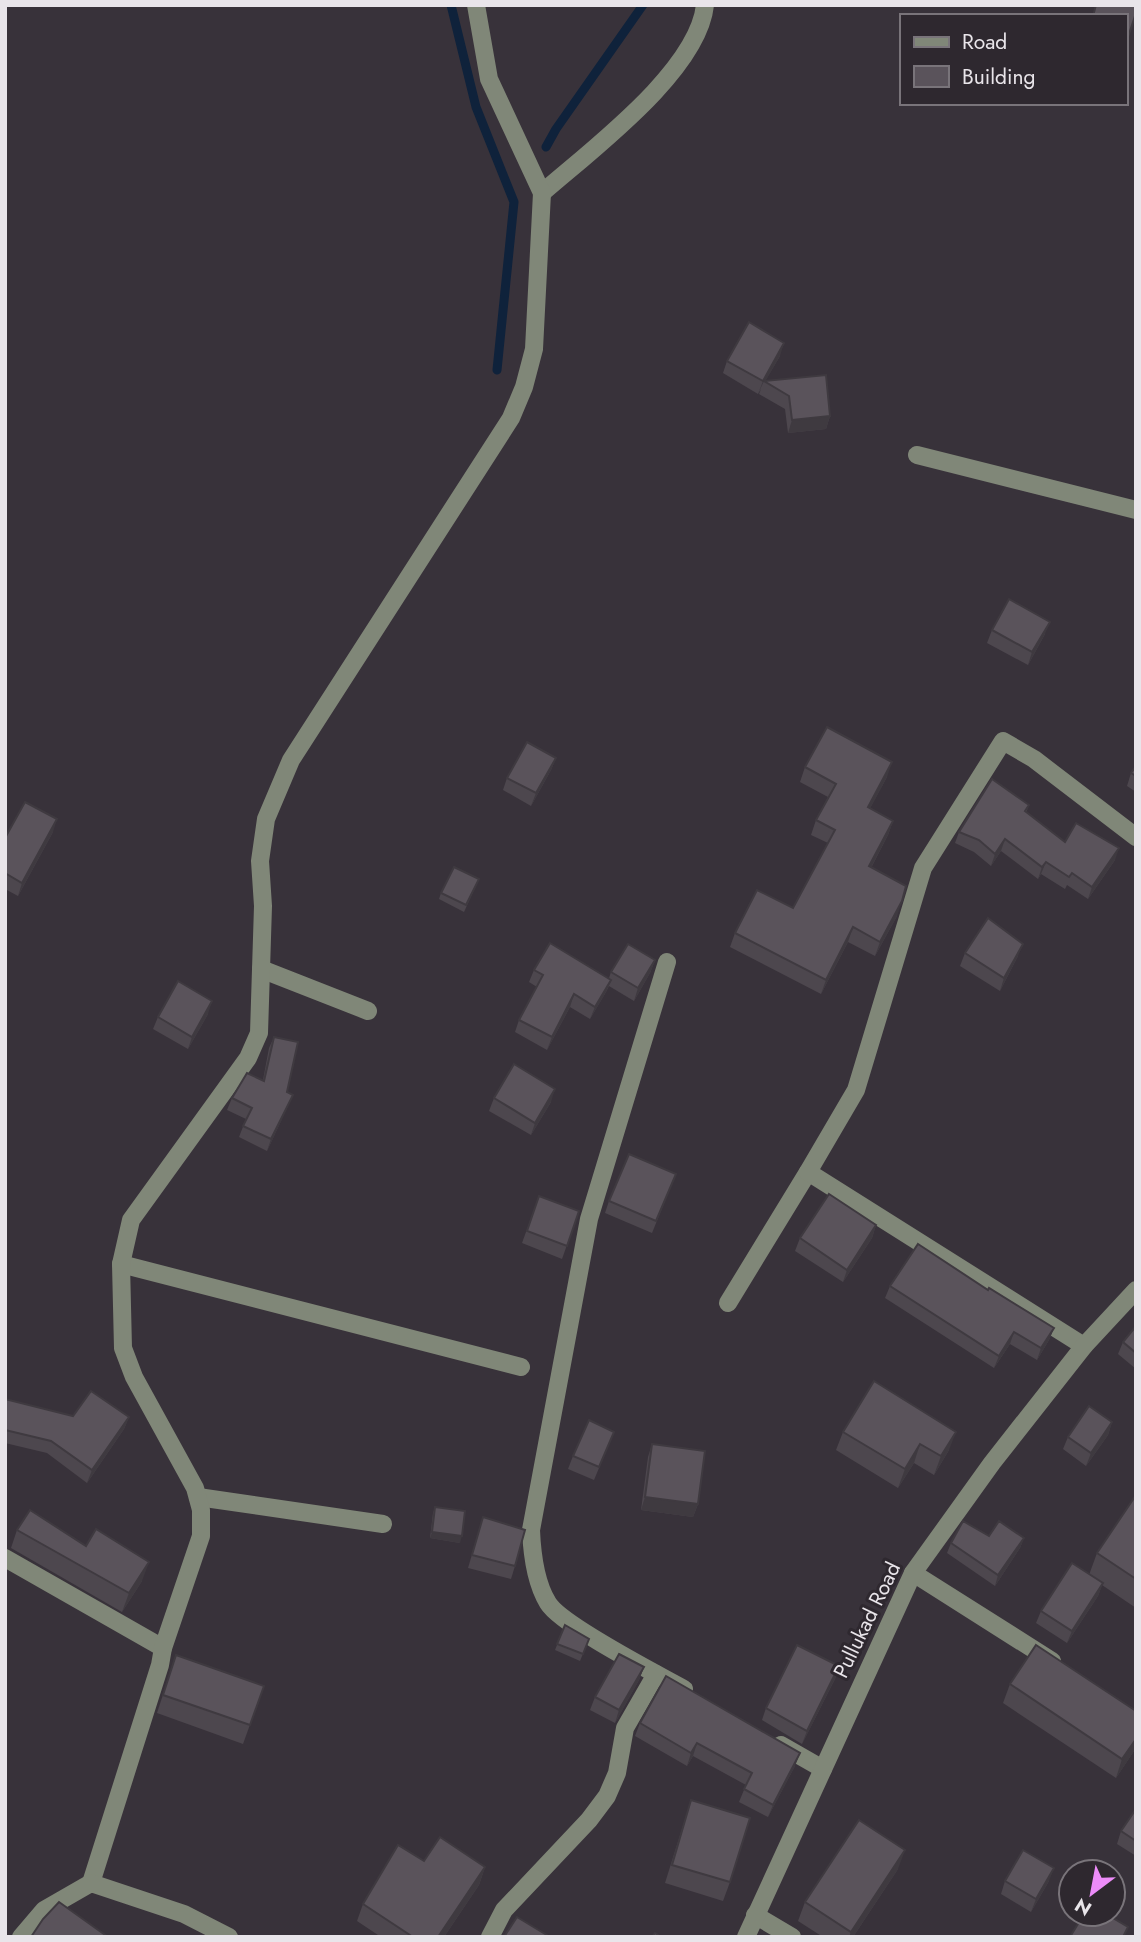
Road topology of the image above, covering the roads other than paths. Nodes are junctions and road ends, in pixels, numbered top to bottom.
1 (476, 5) edge
2 (705, 5) edge
3 (542, 193) junction
4 (917, 455) dead end
5 (1136, 510) edge
6 (1136, 837) edge
7 (667, 962) dead end
8 (261, 969) junction
9 (368, 1011) dead end
10 (807, 1172) junction
11 (121, 1264) junction
12 (1136, 1290) edge
13 (728, 1303) dead end
14 (1084, 1346) junction
15 (521, 1367) dead end
16 (198, 1497) junction
17 (383, 1524) dead end
18 (5, 1558) edge
19 (913, 1573) junction
20 (163, 1648) junction
21 (1065, 1670) edge
22 (656, 1674) junction
23 (704, 1701) edge
24 (764, 1735) edge
25 (823, 1769) junction
26 (91, 1883) junction
27 (755, 1915) junction
28 (20, 1937) edge
29 (229, 1937) edge
30 (490, 1937) edge
31 (746, 1937) edge
32 (792, 1937) edge

1 - 3 street
2 - 3 street
3 - 8 street
4 - 5 street
6 - 10 street
7 - 22 street
8 - 9 street
8 - 11 street
10 - 13 street
10 - 14 street
11 - 15 street
11 - 16 street
12 - 14 street, Pullukad Road
14 - 19 street, Pullukad Road
16 - 17 street
16 - 20 street
18 - 20 street
19 - 21 street
19 - 25 street, Pullukad Road
20 - 26 street
22 - 23 street
22 - 30 street
24 - 25 street
25 - 27 street, Pullukad Road
26 - 28 street
26 - 29 street
27 - 31 street, Pullukad Road
27 - 32 street

